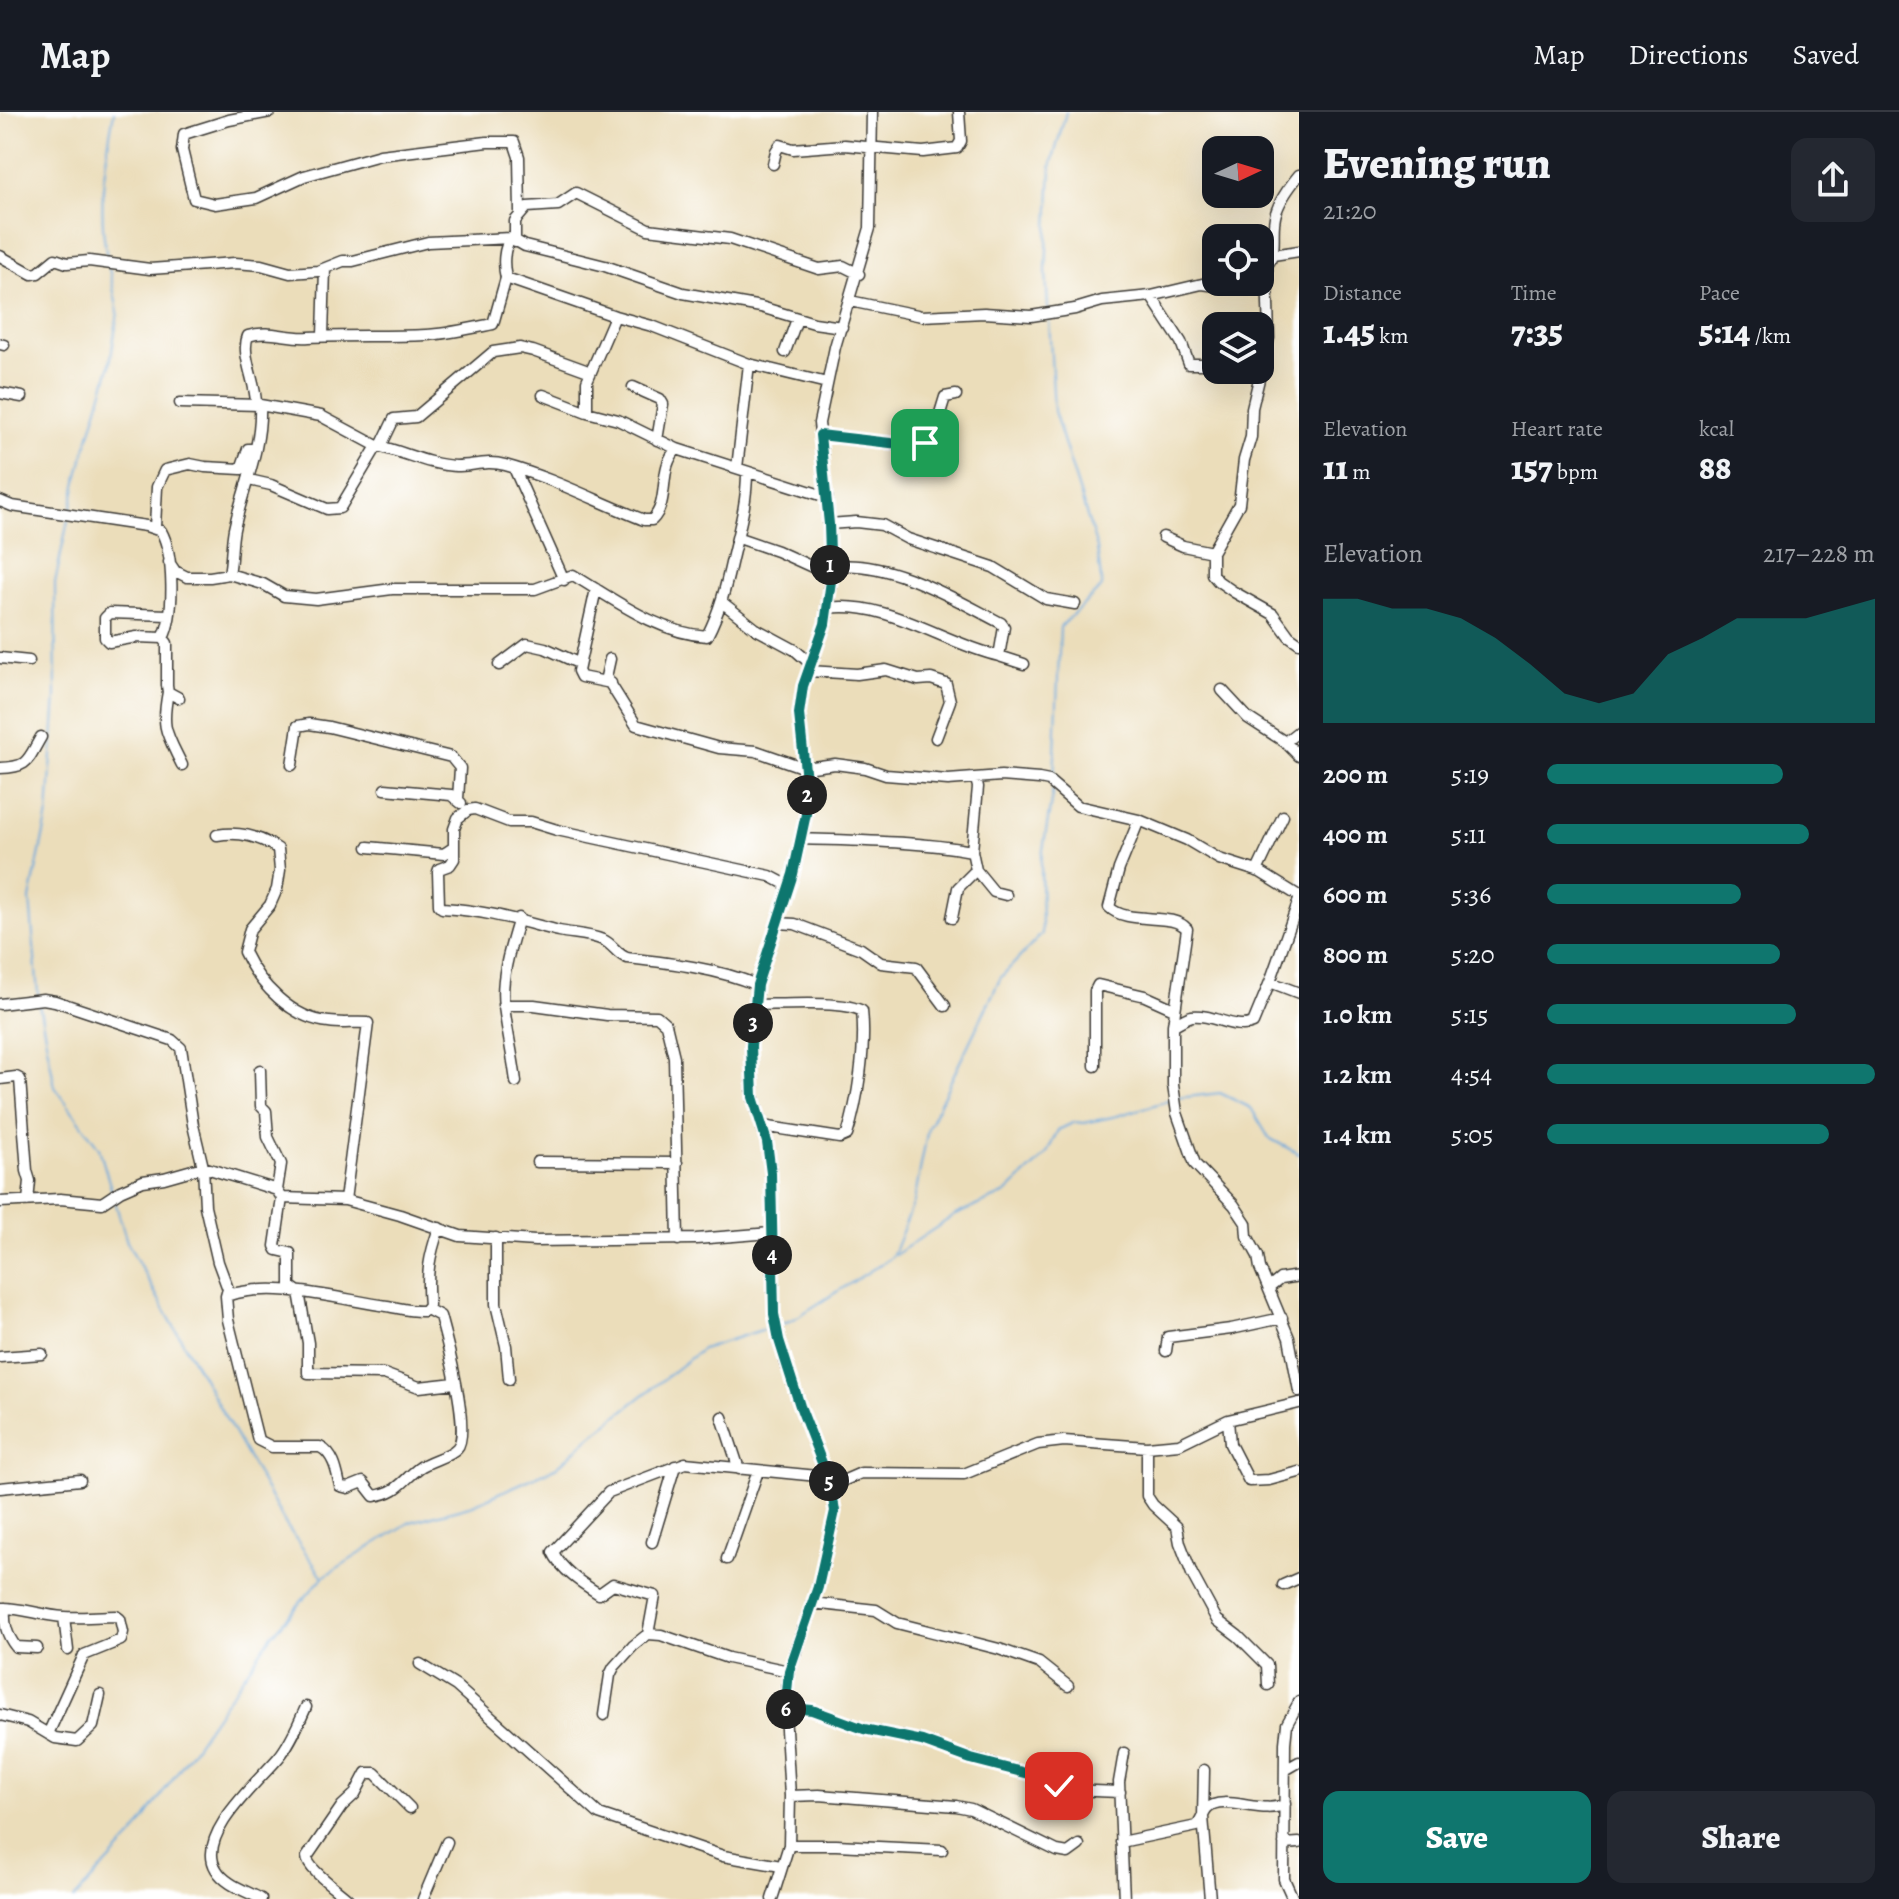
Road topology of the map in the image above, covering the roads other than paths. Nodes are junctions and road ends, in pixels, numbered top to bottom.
1 (270, 112) edge
2 (872, 112) edge
3 (959, 112) edge
4 (871, 148) junction
5 (773, 164) dead end
6 (1299, 175) edge
7 (520, 213) junction
8 (513, 240) junction
9 (1274, 240) edge
10 (1299, 251) edge
11 (1274, 255) edge
12 (0, 256) edge
13 (325, 269) junction
14 (859, 274) junction
15 (506, 278) junction
16 (1202, 284) edge
17 (1151, 296) junction
18 (1269, 296) edge
19 (850, 301) junction
20 (615, 316) junction
21 (797, 319) junction
22 (842, 327) junction
23 (323, 336) junction
24 (785, 352) dead end
25 (749, 364) junction
26 (1202, 364) edge
27 (591, 372) junction
28 (827, 383) junction
29 (633, 387) dead end
30 (0, 393) edge
31 (543, 395) dead end
32 (956, 395) dead end
33 (22, 397) dead end
34 (180, 403) dead end
35 (258, 405) junction
36 (587, 412) junction
37 (820, 435) junction
38 (657, 440) junction
39 (379, 446) junction
40 (255, 449) junction
41 (677, 449) junction
42 (514, 468) junction
43 (742, 470) junction
44 (249, 480) junction
45 (827, 497) junction
46 (0, 501) edge
47 (829, 524) junction
48 (155, 527) junction
49 (1163, 537) dead end
50 (739, 538) junction
51 (1212, 552) junction
52 (169, 562) junction
53 (830, 571) junction
54 (229, 574) junction
55 (564, 580) junction
56 (596, 589) junction
57 (723, 603) junction
58 (1075, 604) dead end
59 (828, 608) junction
60 (168, 615) junction
61 (163, 638) junction
62 (1299, 643) edge
63 (999, 656) junction
64 (0, 658) edge
65 (610, 659) dead end
66 (29, 661) dead end
67 (578, 663) junction
68 (1024, 664) dead end
69 (499, 665) dead end
70 (810, 668) junction
71 (611, 683) junction
72 (1222, 690) dead end
73 (168, 692) junction
74 (179, 698) dead end
75 (1299, 731) edge
76 (41, 737) dead end
77 (936, 738) dead end
78 (1285, 742) junction
79 (1299, 756) edge
80 (182, 765) dead end
81 (292, 765) dead end
82 (0, 768) edge
83 (805, 768) junction
84 (976, 779) junction
85 (385, 789) dead end
86 (458, 799) junction
87 (466, 811) junction
88 (1283, 816) dead end
89 (1139, 820) junction
90 (217, 835) dead end
91 (801, 839) junction
92 (368, 847) dead end
93 (453, 848) junction
94 (972, 851) junction
95 (979, 868) junction
96 (1257, 871) junction
97 (789, 886) junction
98 (1006, 895) dead end
99 (1299, 898) edge
100 (519, 918) junction
101 (952, 918) dead end
102 (777, 923) junction
103 (1270, 982) junction
104 (757, 985) junction
105 (1299, 993) edge
106 (0, 1004) edge
107 (503, 1005) junction
108 (754, 1005) junction
109 (945, 1006) dead end
110 (1174, 1009) junction
111 (1173, 1025) junction
112 (1095, 1066) dead end
113 (260, 1070) dead end
114 (0, 1079) edge
115 (516, 1082) dead end
116 (762, 1126) junction
117 (537, 1162) dead end
118 (677, 1163) junction
119 (203, 1167) junction
120 (279, 1194) junction
121 (345, 1200) junction
122 (28, 1201) junction
123 (0, 1202) edge
124 (439, 1228) junction
125 (771, 1233) junction
126 (496, 1238) junction
127 (678, 1240) junction
128 (1299, 1276) edge
129 (1269, 1288) junction
130 (299, 1292) junction
131 (226, 1296) junction
132 (427, 1309) junction
133 (1282, 1318) junction
134 (1166, 1351) dead end
135 (42, 1354) dead end
136 (0, 1357) edge
137 (509, 1379) dead end
138 (455, 1383) junction
139 (1299, 1391) edge
140 (1299, 1403) edge
141 (722, 1417) dead end
142 (1228, 1420) junction
143 (1147, 1447) junction
144 (675, 1466) junction
145 (739, 1469) junction
146 (758, 1471) junction
147 (1299, 1472) edge
148 (80, 1480) dead end
149 (829, 1482) junction
150 (0, 1488) edge
151 (652, 1542) dead end
152 (727, 1559) dead end
153 (1299, 1578) edge
154 (1283, 1585) dead end
155 (812, 1603) junction
156 (2, 1608) edge
157 (64, 1617) junction
158 (648, 1634) junction
159 (0, 1643) edge
160 (16, 1647) junction
161 (37, 1648) dead end
162 (68, 1650) dead end
163 (420, 1664) dead end
164 (789, 1671) junction
165 (1268, 1685) dead end
166 (1068, 1686) dead end
167 (100, 1695) dead end
168 (1299, 1702) edge
169 (306, 1707) dead end
170 (785, 1713) junction
171 (0, 1715) edge
172 (604, 1715) dead end
173 (48, 1734) junction
174 (1124, 1753) dead end
175 (1299, 1762) edge
176 (1204, 1770) dead end
177 (1285, 1770) junction
178 (1120, 1792) junction
179 (790, 1796) junction
180 (1285, 1804) junction
181 (410, 1808) dead end
182 (1203, 1817) junction
183 (447, 1842) dead end
184 (1121, 1842) junction
185 (1299, 1843) edge
186 (1284, 1844) junction
187 (789, 1845) junction
188 (1079, 1845) dead end
189 (942, 1850) dead end
190 (781, 1866) junction
191 (242, 1896) edge
192 (343, 1898) edge
193 (261, 1899) edge
194 (423, 1899) edge
195 (772, 1899) edge
196 (1124, 1899) edge
197 (1210, 1899) edge
198 (1293, 1899) edge

1 - 7 street
2 - 4 street
3 - 4 street
4 - 5 street
4 - 14 street
6 - 9 street
7 - 8 street
7 - 14 street
8 - 13 street
8 - 15 street
8 - 21 street
10 - 11 street
12 - 13 street
13 - 23 street
14 - 19 street
15 - 20 street
15 - 23 street
16 - 17 street
17 - 19 street
17 - 26 street
18 - 51 street
19 - 22 street
20 - 25 street
20 - 27 street
21 - 22 street
21 - 24 street
22 - 28 street
23 - 35 street
25 - 28 street
25 - 43 street
27 - 36 street
27 - 39 street
28 - 37 street
29 - 38 street
30 - 33 street
31 - 36 street
32 - 37 street
34 - 35 street
35 - 39 street
35 - 40 street
36 - 38 street
37 - 45 street
38 - 41 street
39 - 42 street
39 - 44 street
40 - 44 street
40 - 48 street
41 - 42 street
41 - 43 street
42 - 55 street
43 - 45 street
43 - 50 street
44 - 54 street
45 - 47 street
46 - 48 street
47 - 53 street
47 - 58 street
48 - 52 street
49 - 51 street
50 - 53 street
50 - 57 street
51 - 62 street
52 - 54 street
52 - 60 street
53 - 59 street
53 - 63 street
54 - 55 street
55 - 56 street
56 - 57 street
56 - 67 street
57 - 70 street
59 - 63 street
59 - 70 street
60 - 61 street
60 - 61 street
61 - 73 street
63 - 68 street
64 - 66 street
65 - 71 street
67 - 69 street
67 - 71 street
70 - 77 street
70 - 83 street
71 - 83 street
72 - 78 street
73 - 74 street
73 - 80 street
75 - 78 street
76 - 82 street
78 - 79 street
81 - 86 street
83 - 84 street
83 - 91 street
84 - 89 street
84 - 94 street
85 - 86 street
86 - 87 street
87 - 93 street
87 - 97 street
88 - 96 street
89 - 96 street
89 - 110 street
90 - 121 street
91 - 94 street
91 - 97 street
92 - 93 street
93 - 100 street
94 - 95 street
95 - 98 street
95 - 101 street
96 - 99 street
97 - 102 street
99 - 103 street
100 - 104 street
100 - 107 street
102 - 104 street
102 - 109 street
103 - 105 street
103 - 111 street
104 - 108 street
106 - 119 street
107 - 115 street
107 - 118 street
108 - 116 street
108 - 116 street
110 - 111 street
110 - 112 street
111 - 129 street
113 - 120 street
114 - 122 street
116 - 125 street
117 - 118 street
118 - 127 street
119 - 120 street
119 - 122 street
119 - 131 street
120 - 121 street
120 - 130 street
121 - 124 street
122 - 123 street
124 - 126 street
124 - 132 street
125 - 127 street
125 - 149 street
126 - 127 street
126 - 137 street
128 - 129 street
129 - 133 street
130 - 131 street
130 - 132 street
130 - 138 street
131 - 138 street
132 - 138 street
133 - 134 street
133 - 139 street
135 - 136 street
140 - 142 street
141 - 145 street
142 - 143 street
142 - 147 street
143 - 149 street
143 - 165 street
144 - 145 street
144 - 151 street
144 - 158 street
145 - 146 street
146 - 149 street
146 - 152 street
148 - 150 street
149 - 155 street
153 - 154 street
155 - 164 street
155 - 166 street
156 - 157 street
156 - 160 street
157 - 162 street
157 - 173 street
158 - 164 street
158 - 172 street
159 - 160 street
160 - 161 street
163 - 190 street
164 - 170 street
167 - 173 street
168 - 177 street
169 - 191 street
170 - 178 street
170 - 179 street
171 - 173 street
174 - 178 street
175 - 177 street
176 - 182 street
177 - 180 street
178 - 184 street
179 - 187 street
179 - 188 street
180 - 182 street
180 - 186 street
181 - 192 street
182 - 184 street
182 - 197 street
183 - 194 street
184 - 196 street
185 - 186 street
186 - 198 street
187 - 189 street
187 - 190 street
190 - 195 street
191 - 193 street

